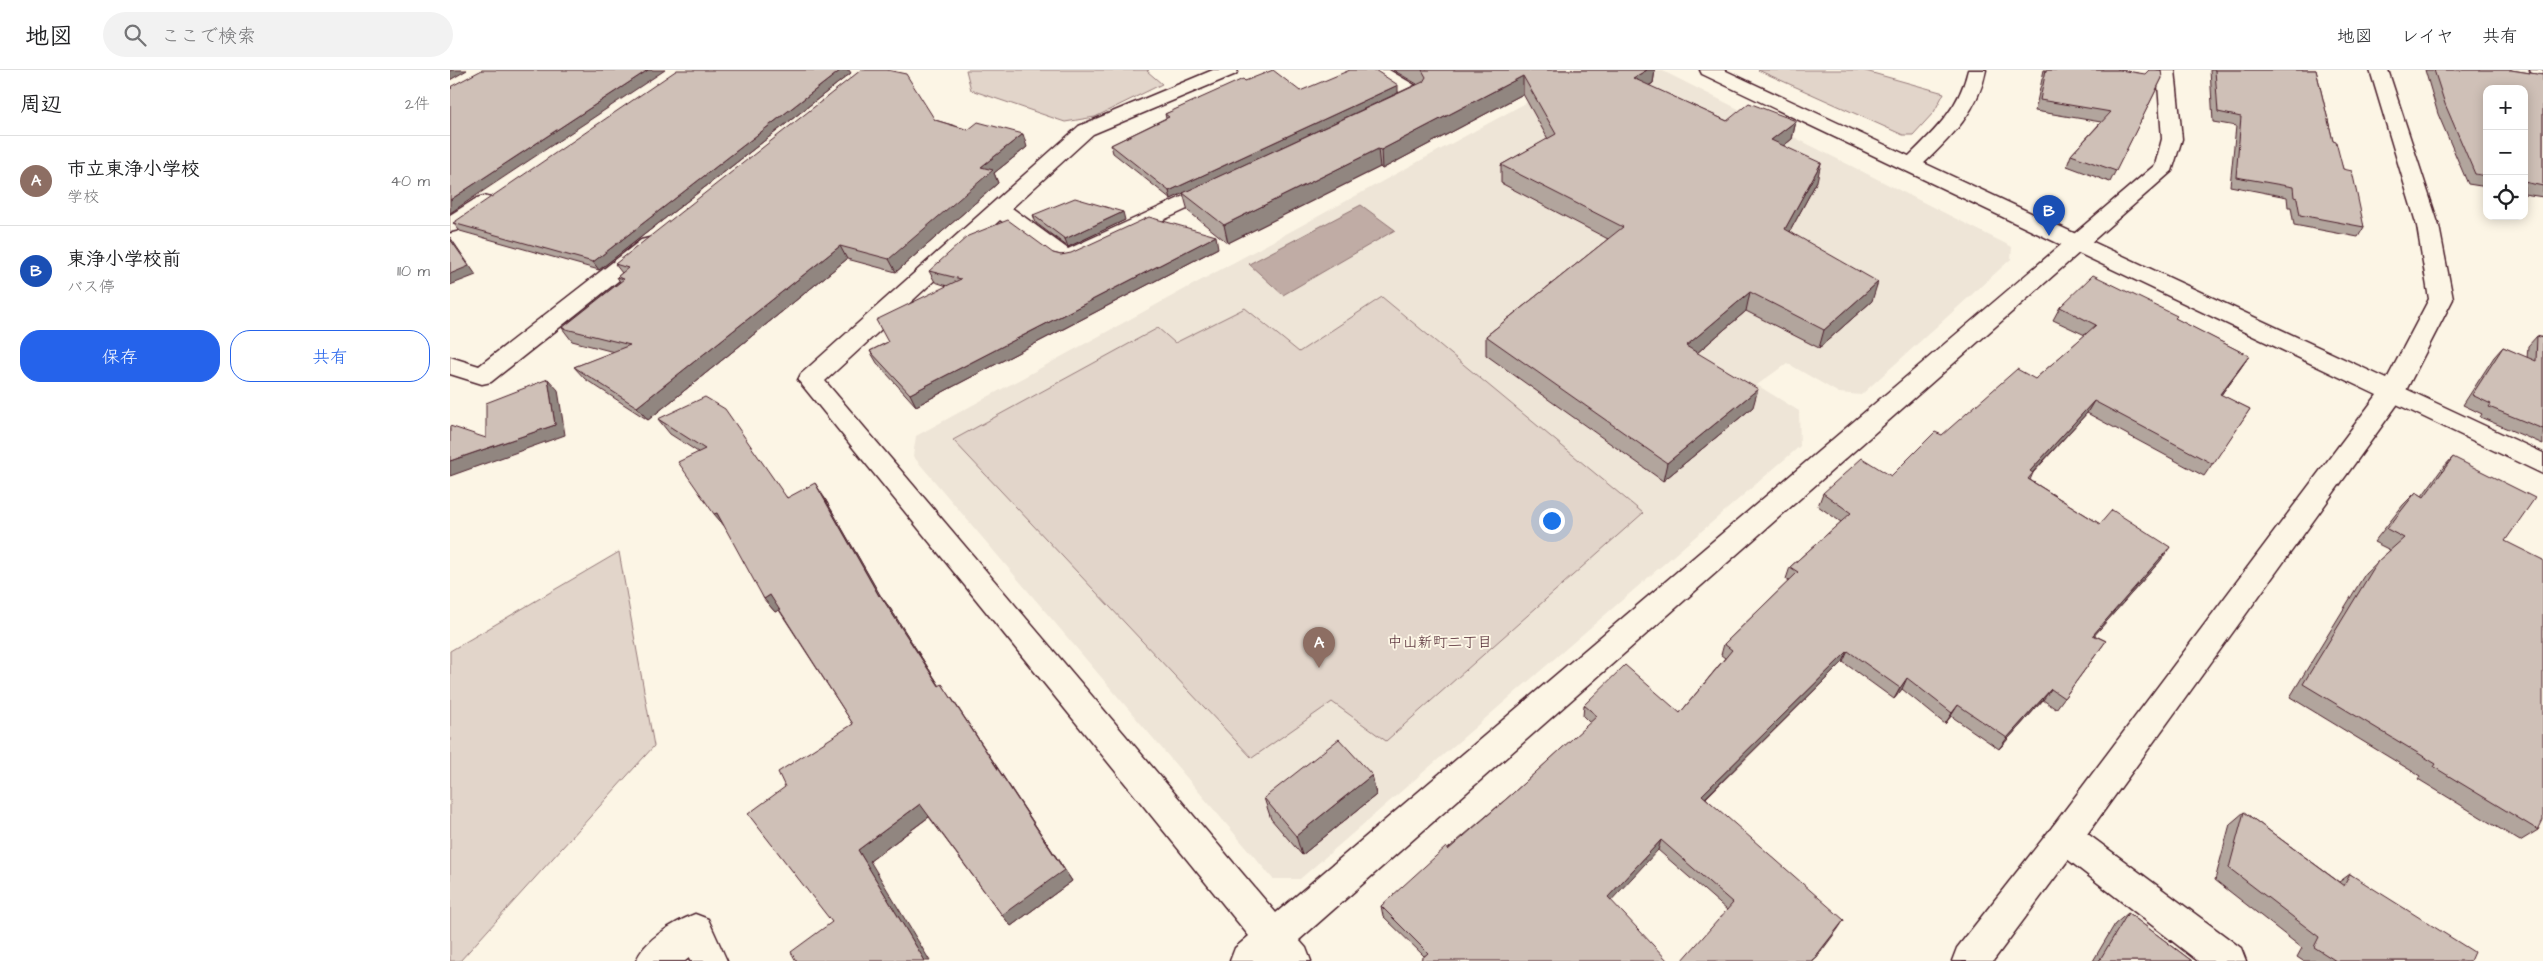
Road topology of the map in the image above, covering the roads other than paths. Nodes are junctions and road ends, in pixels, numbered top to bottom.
1 (1229, 70) edge
2 (1376, 70) edge
3 (1709, 70) edge
4 (1977, 70) edge
5 (2166, 70) edge
6 (2379, 70) edge
7 (1371, 115) edge
8 (1912, 165) junction
9 (1236, 178) edge
10 (499, 192) edge
11 (998, 208) junction
12 (450, 225) edge
13 (668, 229) edge
14 (2078, 244) junction
15 (450, 365) edge
16 (2393, 392) junction
17 (2543, 464) edge
18 (2065, 837) junction
19 (1274, 938) junction
20 (654, 961) edge
21 (709, 961) edge
22 (1248, 961) edge
23 (1294, 961) edge
24 (1970, 961) edge
25 (2228, 961) edge

1 - 11 street
2 - 7 street
3 - 8 street
4 - 8 street
5 - 14 street
6 - 16 street
8 - 14 street
9 - 11 street
10 - 12 street
11 - 19 street
13 - 15 street
14 - 16 street
14 - 19 street
16 - 17 street
16 - 18 street
18 - 24 street
18 - 25 street
19 - 22 street
19 - 23 street
20 - 21 street

